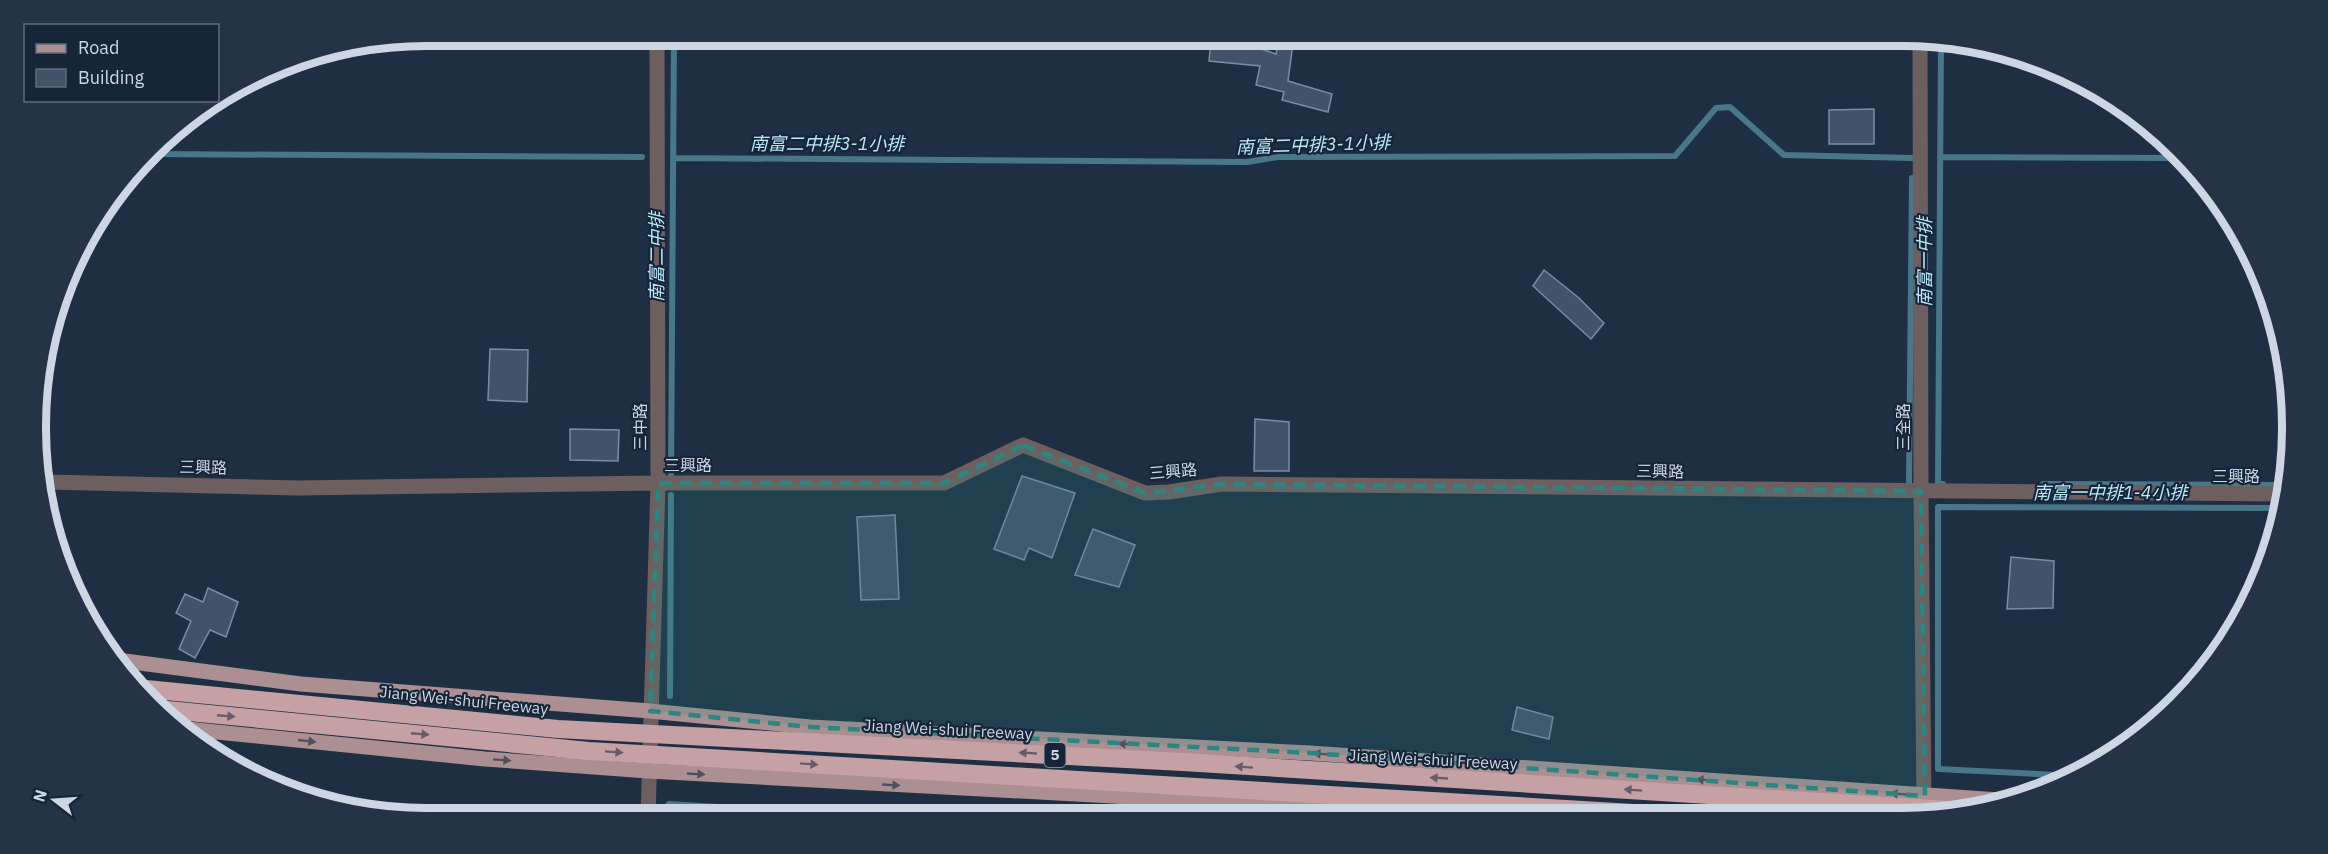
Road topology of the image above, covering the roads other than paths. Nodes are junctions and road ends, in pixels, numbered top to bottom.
1 (657, 46) edge
2 (1920, 47) edge
3 (51, 482) edge
4 (658, 483) junction
5 (1921, 491) junction
6 (2275, 494) edge
7 (127, 661) edge
8 (152, 690) edge
9 (173, 711) edge
10 (650, 711) junction
11 (196, 730) edge
12 (648, 771) junction
13 (1925, 796) junction
14 (1980, 799) edge
15 (1924, 807) edge
16 (648, 808) edge
17 (1334, 808) edge
18 (1549, 808) edge
19 (1909, 808) edge

1 - 4 street, 三中路
2 - 5 street, 三全路
3 - 4 street, 三興路
4 - 5 street, 三興路
4 - 10 street, 三中路
5 - 6 street, 三興路
5 - 13 street, 三全路
7 - 10 main road
19 -> 8 highway, Jiang Wei-shui Freeway / 5, bridge
9 -> 18 highway, 5, bridge
10 - 12 street, 三中路
13 -> 10 main road
11 -> 12 main road
12 - 16 street, 三中路
12 -> 17 main road
13 - 14 main road
13 - 15 street, 三全路

